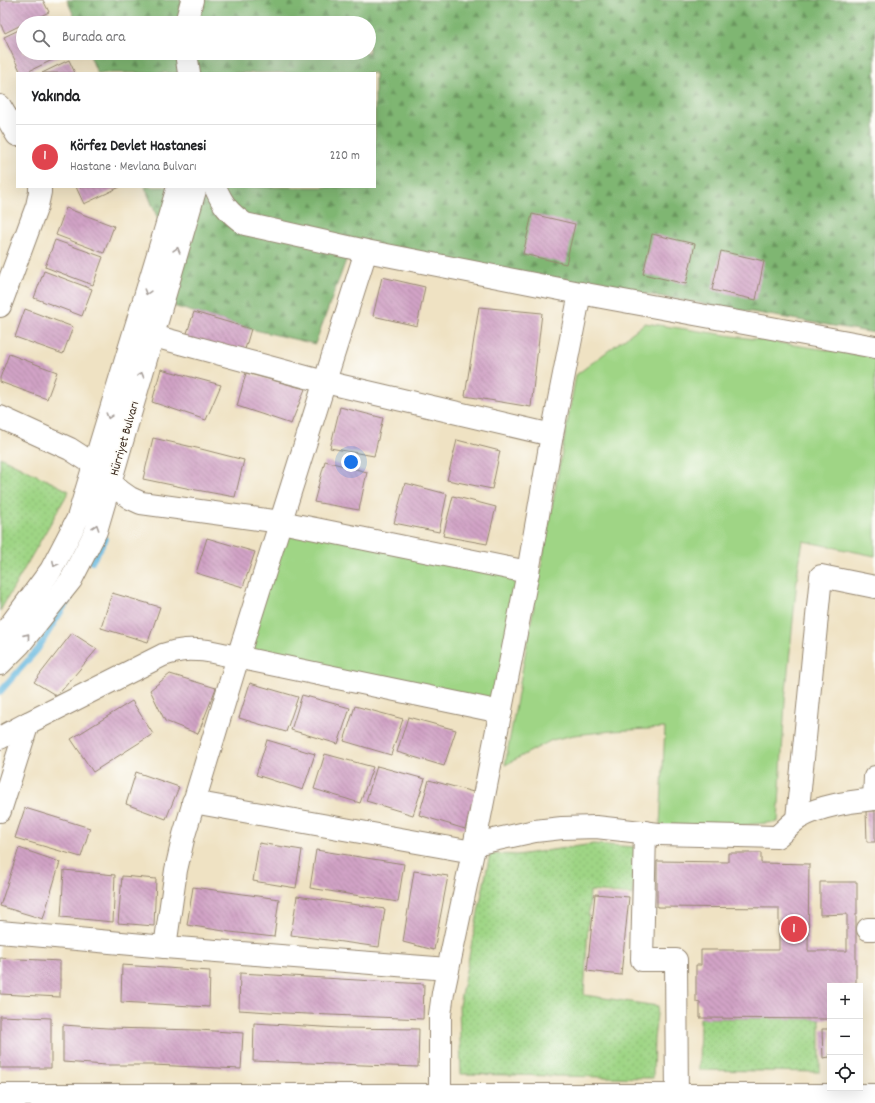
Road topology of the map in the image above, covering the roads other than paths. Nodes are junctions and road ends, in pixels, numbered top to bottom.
1 (192, 0) edge
2 (188, 16) edge
3 (187, 60) edge
4 (189, 72) edge
5 (0, 106) edge
6 (16, 133) edge
7 (40, 188) edge
8 (178, 188) edge
9 (196, 188) edge
10 (215, 188) edge
11 (366, 251) junction
12 (580, 293) junction
13 (0, 306) edge
14 (144, 333) junction
15 (875, 347) edge
16 (325, 382) junction
17 (0, 417) edge
18 (552, 435) junction
19 (94, 466) junction
20 (110, 482) junction
21 (281, 522) junction
22 (528, 572) junction
23 (875, 588) edge
24 (0, 639) edge
25 (238, 657) junction
26 (0, 664) edge
27 (501, 712) junction
28 (28, 723) junction
29 (0, 738) edge
30 (875, 777) edge
31 (875, 799) edge
32 (193, 802) junction
33 (0, 811) edge
34 (797, 819) junction
35 (644, 832) junction
36 (474, 848) junction
37 (0, 932) edge
38 (165, 947) junction
39 (448, 969) junction
40 (440, 1094) junction
41 (0, 1095) edge
42 (875, 1095) edge
43 (677, 1099) edge

1 - 2 street
3 - 4 street
5 - 6 street
7 - 13 street
8 -> 14 street, Hürriyet Bulvarı
14 -> 9 street, Hürriyet Bulvarı
10 - 11 street
11 - 12 street
11 - 16 street
12 - 15 street
12 - 18 street
14 - 16 street
14 -> 19 street, Hürriyet Bulvarı
20 -> 14 street, Hürriyet Bulvarı
16 - 18 street
16 - 21 street
17 - 19 street
18 - 22 street
19 - 20 street
19 -> 24 street, Hürriyet Bulvarı
20 - 21 street
26 -> 20 street, Hürriyet Bulvarı
21 - 22 street
21 - 25 street
22 - 27 street
23 - 34 street
25 - 27 street
25 - 28 street
25 - 32 street
27 - 36 street
28 - 29 street
28 - 33 street
30 - 31 street
31 - 34 street
32 - 36 street
32 - 38 street
34 - 35 street
35 - 36 street
35 - 43 street
36 - 39 street
37 - 38 street
38 - 39 street
39 - 40 street
40 - 41 street
40 - 43 street
42 - 43 street

